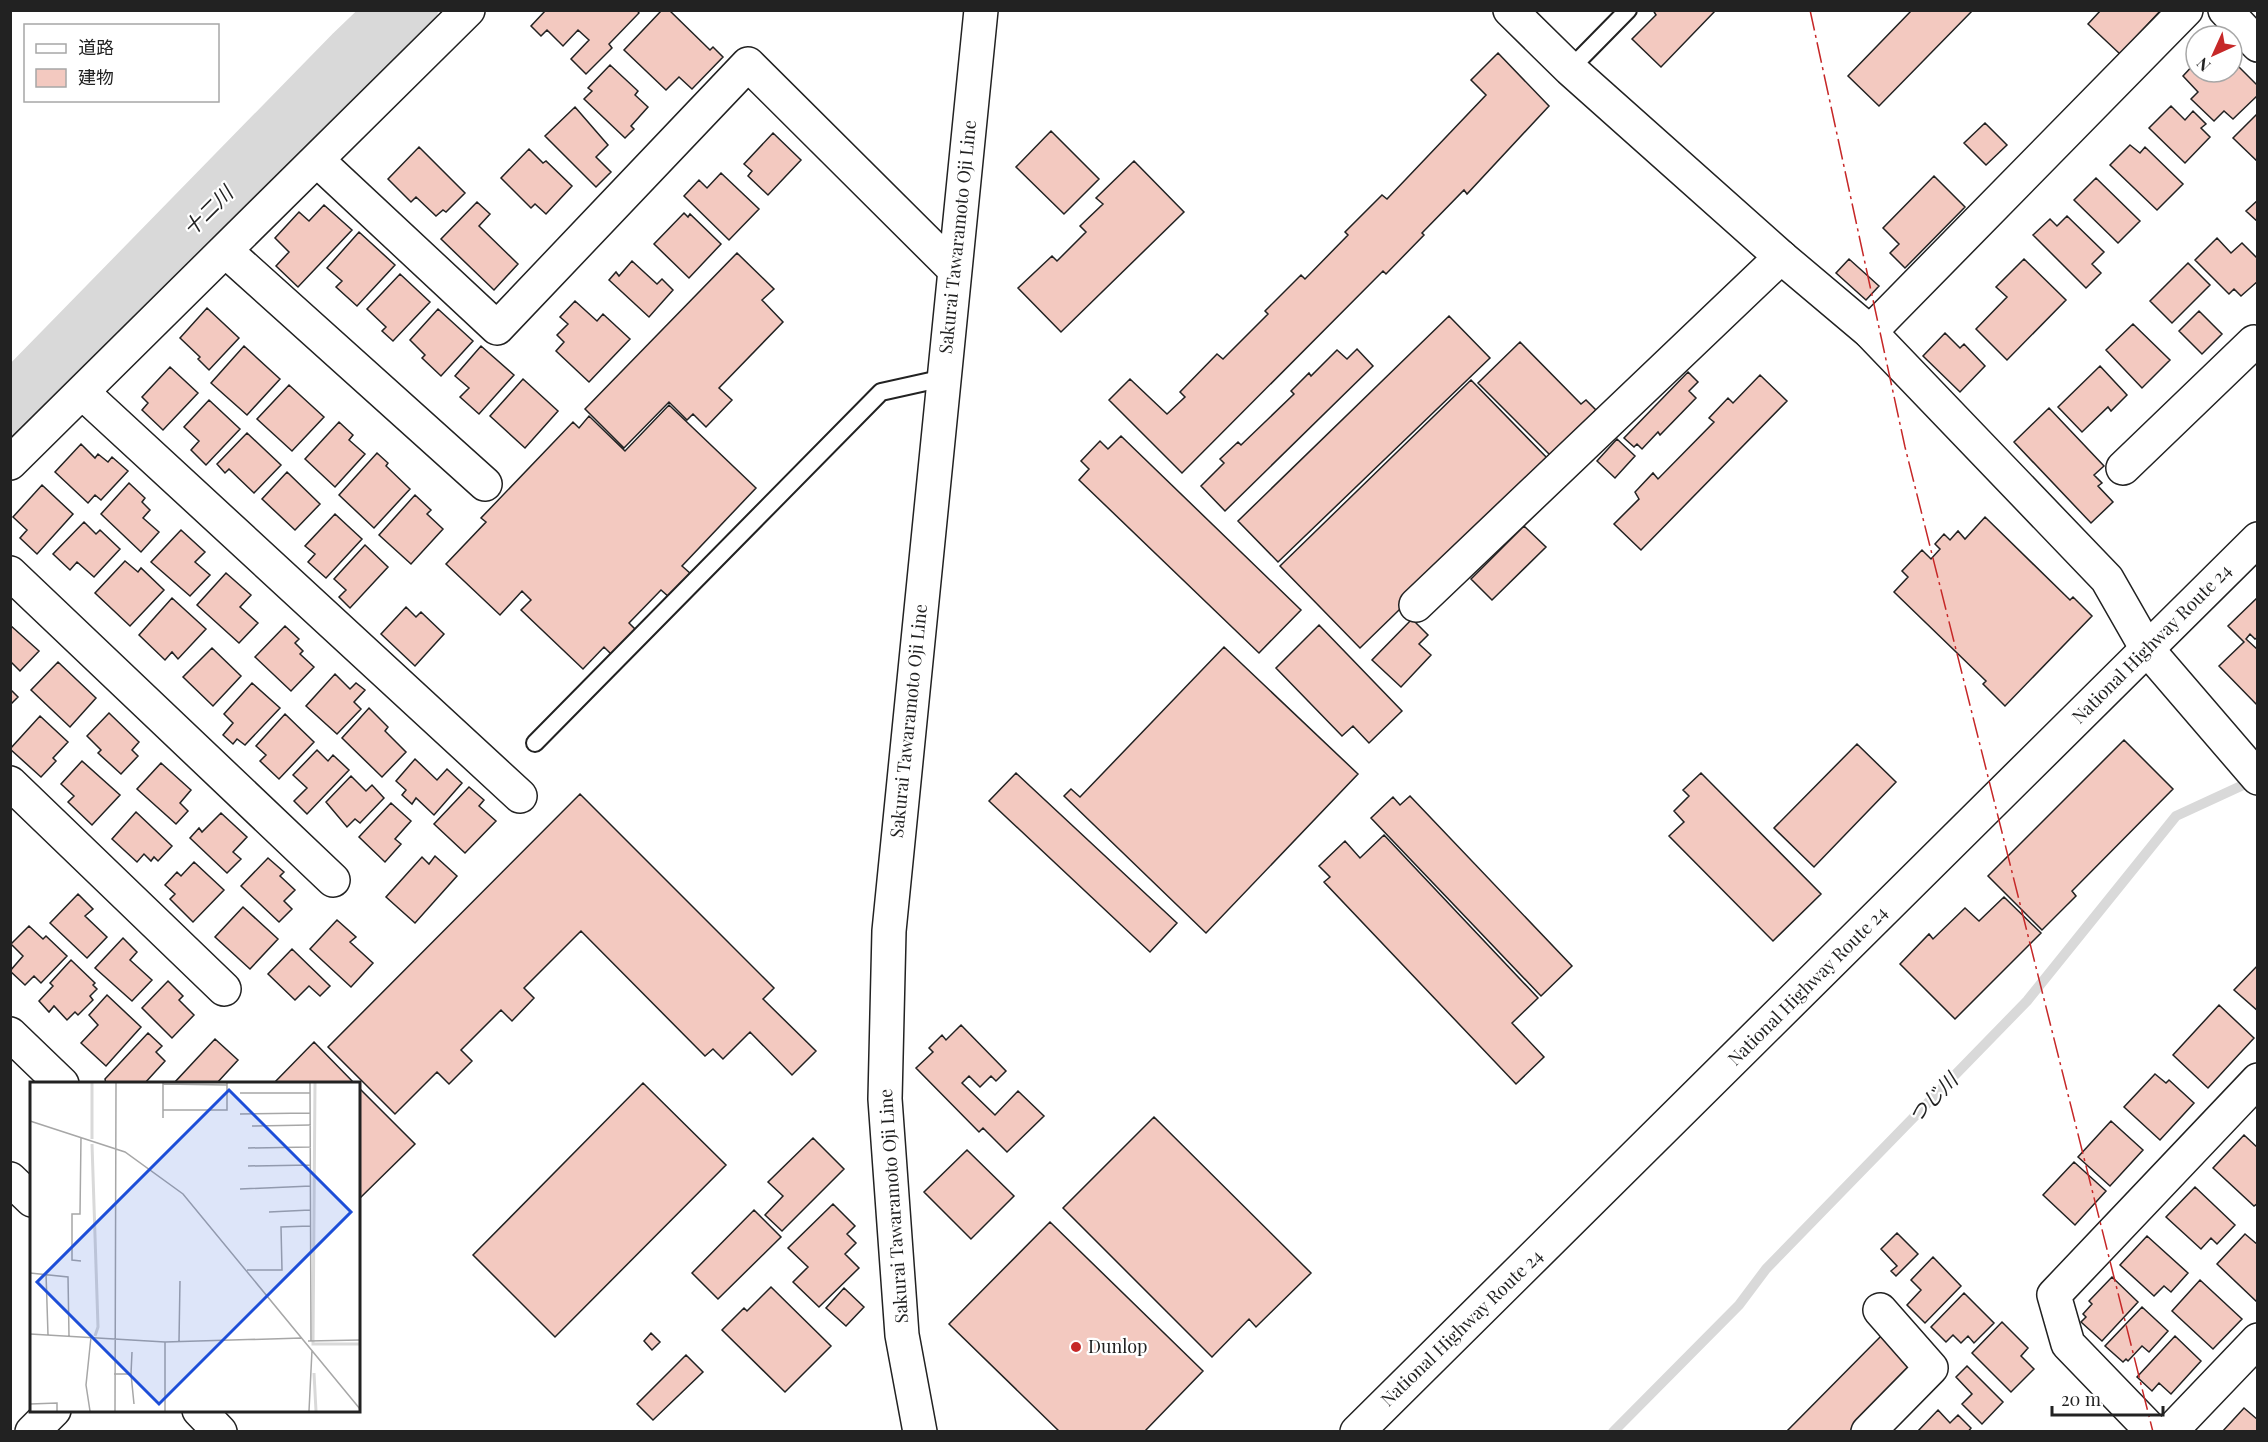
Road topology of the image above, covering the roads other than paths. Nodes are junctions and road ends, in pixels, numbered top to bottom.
1 (468, 10) edge
2 (981, 10) edge
3 (1509, 10) edge
4 (1628, 10) edge
5 (2186, 10) edge
6 (2225, 10) edge
7 (2258, 45) edge
8 (1570, 69) junction
9 (318, 160) junction
10 (226, 252) junction
11 (1780, 257) junction
12 (954, 269) junction
13 (1869, 332) junction
14 (2256, 342) edge
15 (944, 378) junction
16 (83, 393) junction
17 (10, 463) edge
18 (2123, 468) dead end
19 (484, 484) dead end
20 (2258, 540) edge
21 (10, 573) edge
22 (1416, 605) dead end
23 (2146, 649) junction
24 (535, 743) dead end
25 (2251, 771) edge
26 (10, 783) edge
27 (520, 796) dead end
28 (333, 880) dead end
29 (224, 989) dead end
30 (10, 1034) edge
31 (2258, 1080) edge
32 (61, 1082) edge
33 (10, 1179) edge
34 (30, 1198) edge
35 (1880, 1310) dead end
36 (2258, 1340) edge
37 (52, 1412) edge
38 (201, 1412) edge
39 (32, 1431) edge
40 (220, 1431) edge
41 (920, 1431) edge
42 (1357, 1431) edge
43 (1868, 1431) edge
44 (2153, 1431) edge
45 (2170, 1431) edge

1 - 9 main road
2 - 12 main road, Sakurai Tawaramoto Oji Line
3 - 8 main road
4 - 8 lane
5 - 13 main road
6 - 7 main road
8 - 11 main road
9 - 10 main road
9 - 12 main road
10 - 16 main road
10 - 19 main road
11 - 13 main road
11 - 22 main road
12 - 15 main road, Sakurai Tawaramoto Oji Line
13 - 23 main road
14 - 18 main road
15 - 24 lane
15 - 41 main road, Sakurai Tawaramoto Oji Line
16 - 17 main road
16 - 27 main road
20 - 23 main road, National Highway Route 24
21 - 28 main road
23 - 25 main road
23 - 42 main road, National Highway Route 24
26 - 29 main road
30 - 32 main road
31 - 44 main road
33 - 34 main road
35 - 43 main road
36 - 45 main road
37 - 39 main road
38 - 40 main road

